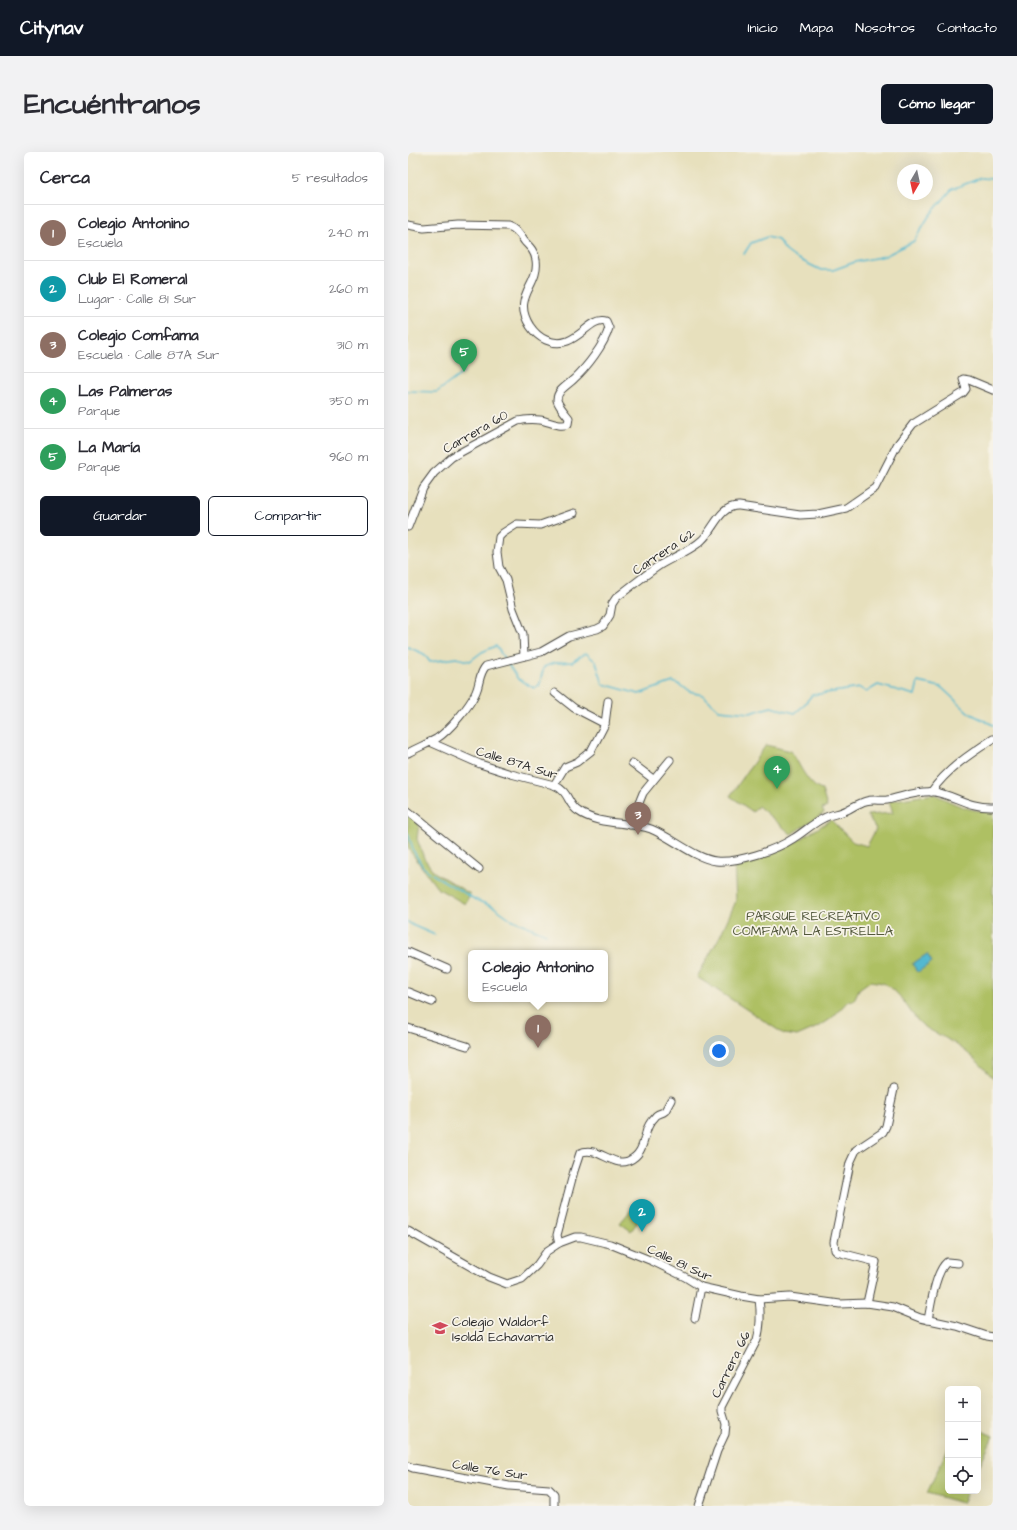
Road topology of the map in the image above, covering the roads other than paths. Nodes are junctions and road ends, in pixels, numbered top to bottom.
1 (408, 225) edge
2 (993, 390) edge
3 (574, 513) dead end
4 (408, 527) edge
5 (524, 656) junction
6 (555, 693) dead end
7 (608, 701) dead end
8 (605, 724) junction
9 (993, 739) edge
10 (430, 742) junction
11 (408, 753) edge
12 (670, 760) dead end
13 (632, 763) dead end
14 (653, 779) junction
15 (554, 785) junction
16 (931, 792) junction
17 (993, 807) edge
18 (408, 811) edge
19 (630, 825) junction
20 (479, 869) dead end
21 (408, 952) edge
22 (447, 969) dead end
23 (408, 992) edge
24 (432, 1002) dead end
25 (408, 1028) edge
26 (467, 1046) dead end
27 (894, 1089) dead end
28 (671, 1100) dead end
29 (408, 1231) edge
30 (559, 1243) junction
31 (958, 1263) dead end
32 (702, 1287) junction
33 (759, 1299) junction
34 (867, 1303) junction
35 (695, 1318) dead end
36 (928, 1320) junction
37 (993, 1337) edge
38 (408, 1466) edge
39 (554, 1506) edge
40 (699, 1506) edge

1 - 4 street, Carrera 60
2 - 5 street, Carrera 62
3 - 5 street
5 - 10 street, Carrera 62
6 - 8 street
7 - 8 street
8 - 15 street
9 - 16 street
10 - 11 street, Carrera 62
10 - 15 street, Calle 87A Sur
12 - 14 street
13 - 14 street
14 - 19 street
15 - 19 street, Calle 87A Sur
16 - 17 street, Calle 87A Sur
16 - 19 street, Calle 87A Sur
18 - 20 street
21 - 22 street
23 - 24 street
25 - 26 street
27 - 34 street
28 - 30 street
29 - 30 street, Calle 81 Sur
30 - 32 street, Calle 81 Sur
31 - 36 street
32 - 33 street, Calle 81 Sur
32 - 35 street
33 - 34 street, Calle 81 Sur
33 - 40 street, Carrera 66
34 - 36 street, Calle 81 Sur
36 - 37 street, Calle 81 Sur
38 - 39 street, Calle 76 Sur

